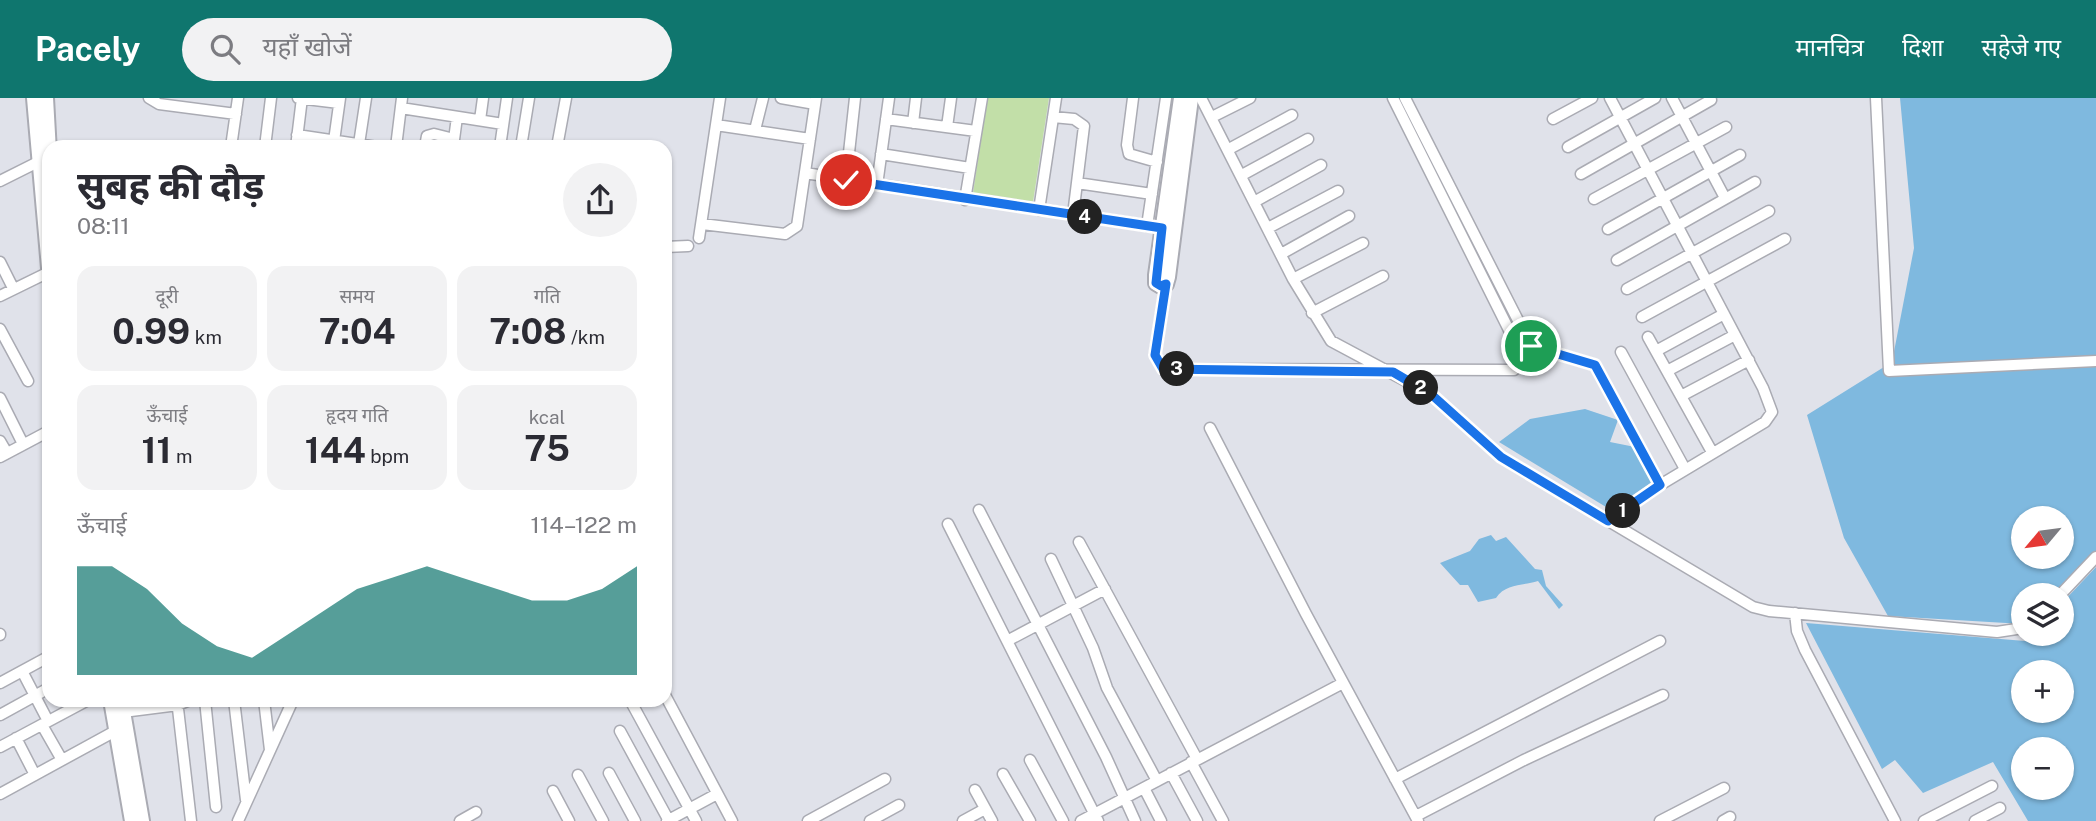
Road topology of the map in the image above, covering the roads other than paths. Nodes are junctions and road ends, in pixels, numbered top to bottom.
1 (34, 98) edge
2 (46, 98) edge
3 (149, 98) edge
4 (238, 98) edge
5 (271, 98) edge
6 (297, 98) edge
7 (366, 98) edge
8 (483, 98) edge
9 (507, 98) edge
10 (529, 98) edge
11 (566, 98) edge
12 (720, 98) edge
13 (763, 98) edge
14 (781, 98) edge
15 (855, 98) edge
16 (889, 98) edge
17 (916, 98) edge
18 (951, 98) edge
19 (982, 98) edge
20 (1056, 98) edge
21 (1133, 98) edge
22 (1166, 98) edge
23 (1181, 98) edge
24 (1191, 98) edge
25 (1201, 98) edge
26 (1250, 98) edge
27 (1393, 98) edge
28 (1405, 98) edge
29 (1592, 98) edge
30 (1610, 98) edge
31 (1655, 98) edge
32 (1672, 98) edge
33 (1876, 98) edge
34 (302, 99) edge
35 (1711, 100) dead end
36 (340, 101) edge
37 (815, 101) edge
38 (401, 103) edge
39 (236, 114) junction
40 (1292, 114) dead end
41 (1682, 116) junction
42 (457, 117) junction
43 (1053, 117) junction
44 (1212, 117) junction
45 (1620, 117) junction
46 (886, 119) junction
47 (1553, 119) dead end
48 (480, 120) junction
49 (913, 123) junction
50 (503, 124) junction
51 (716, 125) junction
52 (947, 127) junction
53 (1726, 127) dead end
54 (755, 130) junction
55 (976, 131) junction
56 (297, 135) junction
57 (810, 139) junction
58 (1308, 139) dead end
59 (48, 140) edge
60 (232, 140) edge
61 (266, 140) edge
62 (297, 140) edge
63 (328, 140) edge
64 (334, 140) edge
65 (360, 140) edge
66 (397, 140) edge
67 (427, 140) edge
68 (446, 140) edge
69 (454, 140) edge
70 (501, 140) edge
71 (522, 140) edge
72 (558, 140) edge
73 (1634, 142) junction
74 (1696, 144) junction
75 (1568, 147) dead end
76 (1229, 149) junction
77 (881, 154) junction
78 (42, 155) edge
79 (1740, 155) dead end
80 (42, 162) edge
81 (1157, 162) junction
82 (1321, 165) dead end
83 (970, 169) junction
84 (1648, 169) junction
85 (1710, 171) junction
86 (805, 173) junction
87 (1581, 174) dead end
88 (1242, 175) junction
89 (846, 180) junction
90 (0, 181) edge
91 (1755, 182) dead end
92 (1077, 183) junction
93 (877, 185) junction
94 (1338, 191) dead end
95 (1152, 194) junction
96 (1662, 198) junction
97 (1725, 198) junction
98 (965, 200) junction
99 (1594, 200) dead end
100 (1254, 202) junction
101 (1039, 210) junction
102 (1769, 211) dead end
103 (1073, 215) junction
104 (1349, 216) dead end
105 (702, 224) junction
106 (1677, 225) junction
107 (1147, 226) junction
108 (1162, 228) junction
109 (1268, 228) junction
110 (1608, 229) dead end
111 (699, 238) dead end
112 (1785, 239) dead end
113 (1363, 243) dead end
114 (688, 246) dead end
115 (672, 247) edge
116 (1281, 254) junction
117 (1692, 254) junction
118 (1617, 260) dead end
119 (0, 262) edge
120 (42, 274) edge
121 (1383, 276) dead end
122 (1293, 279) junction
123 (1707, 281) junction
124 (1166, 284) junction
125 (13, 288) junction
126 (1627, 289) dead end
127 (0, 296) edge
128 (1312, 313) junction
129 (1724, 314) junction
130 (1642, 317) dead end
131 (0, 329) edge
132 (1735, 335) junction
133 (1648, 337) dead end
134 (1656, 351) junction
135 (1621, 352) dead end
136 (1749, 360) junction
137 (2096, 361) edge
138 (1667, 371) junction
139 (1393, 372) junction
140 (28, 381) dead end
141 (1681, 396) junction
142 (0, 398) edge
143 (1210, 428) dead end
144 (42, 434) edge
145 (0, 441) edge
146 (23, 444) junction
147 (1712, 452) junction
148 (3, 455) edge
149 (1685, 469) junction
150 (1660, 485) junction
151 (979, 510) dead end
152 (1608, 521) junction
153 (948, 524) dead end
154 (1079, 542) dead end
155 (2096, 557) edge
156 (1051, 559) dead end
157 (2071, 583) edge
158 (1105, 589) junction
159 (1074, 606) junction
160 (1795, 613) junction
161 (1038, 625) junction
162 (2011, 630) edge
163 (1007, 641) junction
164 (1660, 641) dead end
165 (42, 657) edge
166 (22, 671) junction
167 (0, 683) edge
168 (1343, 683) junction
169 (42, 692) edge
170 (35, 695) junction
171 (1663, 695) dead end
172 (69, 707) edge
173 (159, 707) edge
174 (179, 707) edge
175 (206, 707) edge
176 (235, 707) edge
177 (265, 707) edge
178 (290, 707) edge
179 (634, 707) edge
180 (671, 707) edge
181 (0, 715) edge
182 (121, 717) edge
183 (45, 723) junction
184 (620, 731) dead end
185 (16, 738) junction
186 (0, 747) edge
187 (270, 750) junction
188 (62, 760) junction
189 (1030, 760) dead end
190 (1194, 760) junction
191 (609, 773) dead end
192 (1171, 773) junction
193 (1003, 774) dead end
194 (35, 775) junction
195 (578, 775) dead end
196 (885, 779) dead end
197 (1395, 779) junction
198 (1157, 780) junction
199 (1992, 786) dead end
200 (1144, 788) junction
201 (1724, 789) dead end
202 (553, 790) dead end
203 (975, 790) dead end
204 (0, 794) edge
205 (717, 794) junction
206 (1125, 799) junction
207 (247, 802) junction
208 (899, 805) dead end
209 (216, 807) dead end
210 (2000, 808) dead end
211 (690, 809) junction
212 (985, 809) junction
213 (476, 812) dead end
214 (1096, 817) edge
215 (1417, 818) edge
216 (132, 821) edge
217 (142, 821) edge
218 (191, 821) edge
219 (238, 821) edge
220 (460, 821) edge
221 (569, 821) edge
222 (603, 821) edge
223 (635, 821) edge
224 (669, 821) edge
225 (696, 821) edge
226 (732, 821) edge
227 (808, 821) edge
228 (870, 821) edge
229 (963, 821) edge
230 (992, 821) edge
231 (1030, 821) edge
232 (1063, 821) edge
233 (1081, 821) edge
234 (1135, 821) edge
235 (1161, 821) edge
236 (1197, 821) edge
237 (1223, 821) edge
238 (1660, 821) edge
239 (1895, 821) edge
240 (1924, 821) edge
241 (1975, 821) edge

1 - 78 main road
2 - 59 main road
3 - 39 street
4 - 39 street
5 - 61 street
6 - 34 street
7 - 65 street
8 - 48 street
9 - 50 street
10 - 71 street
11 - 72 street
12 - 51 street
13 - 54 street
14 - 37 street
15 - 89 street
16 - 46 street
17 - 49 street
18 - 52 street
19 - 55 street
20 - 43 street
21 - 81 street
22 - 81 street
23 - 108 main road
24 - 124 main road
25 - 44 street
26 - 44 street
27 - 139 street
28 - 150 street
29 - 47 street
30 - 45 street
31 - 45 street
32 - 41 street
33 - 137 street
34 - 36 street
34 - 56 street
35 - 41 street
36 - 64 street
37 - 57 street
38 - 42 street
38 - 66 street
39 - 60 street
40 - 76 street
41 - 73 street
41 - 74 street
42 - 48 street
42 - 69 street
43 - 92 street
43 - 101 street
44 - 76 street
45 - 73 street
45 - 75 street
46 - 49 street
46 - 77 street
48 - 50 street
49 - 52 street
50 - 70 street
51 - 54 street
51 - 105 street
52 - 55 street
53 - 74 street
54 - 57 street
55 - 83 street
56 - 62 street
56 - 63 street
57 - 86 street
58 - 88 street
67 - 68 street
73 - 84 street
73 - 87 street
74 - 84 street
74 - 85 street
76 - 88 street
77 - 83 street
77 - 93 street
79 - 85 street
80 - 90 street
81 - 95 street
82 - 100 street
83 - 98 street
84 - 96 street
84 - 99 street
85 - 96 street
85 - 97 street
86 - 89 street
86 - 105 street
88 - 100 street
89 - 93 street
91 - 97 street
92 - 95 street
92 - 103 street
93 - 98 street
94 - 109 street
95 - 107 street
96 - 106 street
96 - 110 street
97 - 106 street
98 - 101 street
100 - 109 street
101 - 103 street
102 - 117 street
103 - 107 street
104 - 116 street
105 - 111 street
106 - 117 street
106 - 118 street
107 - 108 street
108 - 124 main road
109 - 116 street
112 - 123 street
113 - 122 street
114 - 115 street
116 - 122 street
117 - 123 street
117 - 126 street
119 - 125 street
120 - 125 street
121 - 128 street
122 - 128 street
123 - 129 street
123 - 130 street
124 - 139 street
125 - 127 street
128 - 139 street
129 - 132 street
129 - 134 street
131 - 140 street
132 - 136 street
132 - 138 street
133 - 134 street
134 - 138 street
135 - 149 street
136 - 141 street
136 - 147 street
138 - 141 street
139 - 152 street
141 - 147 street
142 - 146 street
143 - 168 street
144 - 146 street
145 - 148 street
146 - 148 street
147 - 149 street
149 - 150 street
150 - 152 street
151 - 161 street
152 - 160 street
153 - 163 street
154 - 158 street
155 - 157 street
156 - 159 street
158 - 159 street
158 - 190 street
159 - 161 street
159 - 198 street
160 - 162 street
160 - 239 street
161 - 163 street
161 - 206 street
163 - 214 street
164 - 197 street
165 - 166 street
166 - 167 street
166 - 170 street
168 - 190 street
168 - 197 street
169 - 170 street
170 - 181 street
170 - 183 street
171 - 215 street
172 - 183 street
173 - 182 street
174 - 218 street
175 - 209 street
176 - 207 street
177 - 187 street
178 - 187 street
179 - 211 street
180 - 205 street
182 - 188 street
182 - 216 main road
182 - 217 main road
183 - 185 street
183 - 188 street
184 - 224 street
185 - 186 street
185 - 194 street
187 - 207 street
188 - 194 street
189 - 232 street
190 - 192 street
190 - 237 street
191 - 223 street
192 - 198 street
192 - 236 street
193 - 231 street
194 - 204 street
195 - 222 street
196 - 227 street
197 - 215 street
198 - 200 street
199 - 240 street
200 - 206 street
200 - 235 street
201 - 238 street
202 - 221 street
203 - 212 street
205 - 211 street
205 - 226 street
206 - 214 street
206 - 234 street
207 - 219 street
208 - 228 street
210 - 241 street
211 - 224 street
211 - 225 street
212 - 229 street
212 - 230 street
213 - 220 street
214 - 233 street

